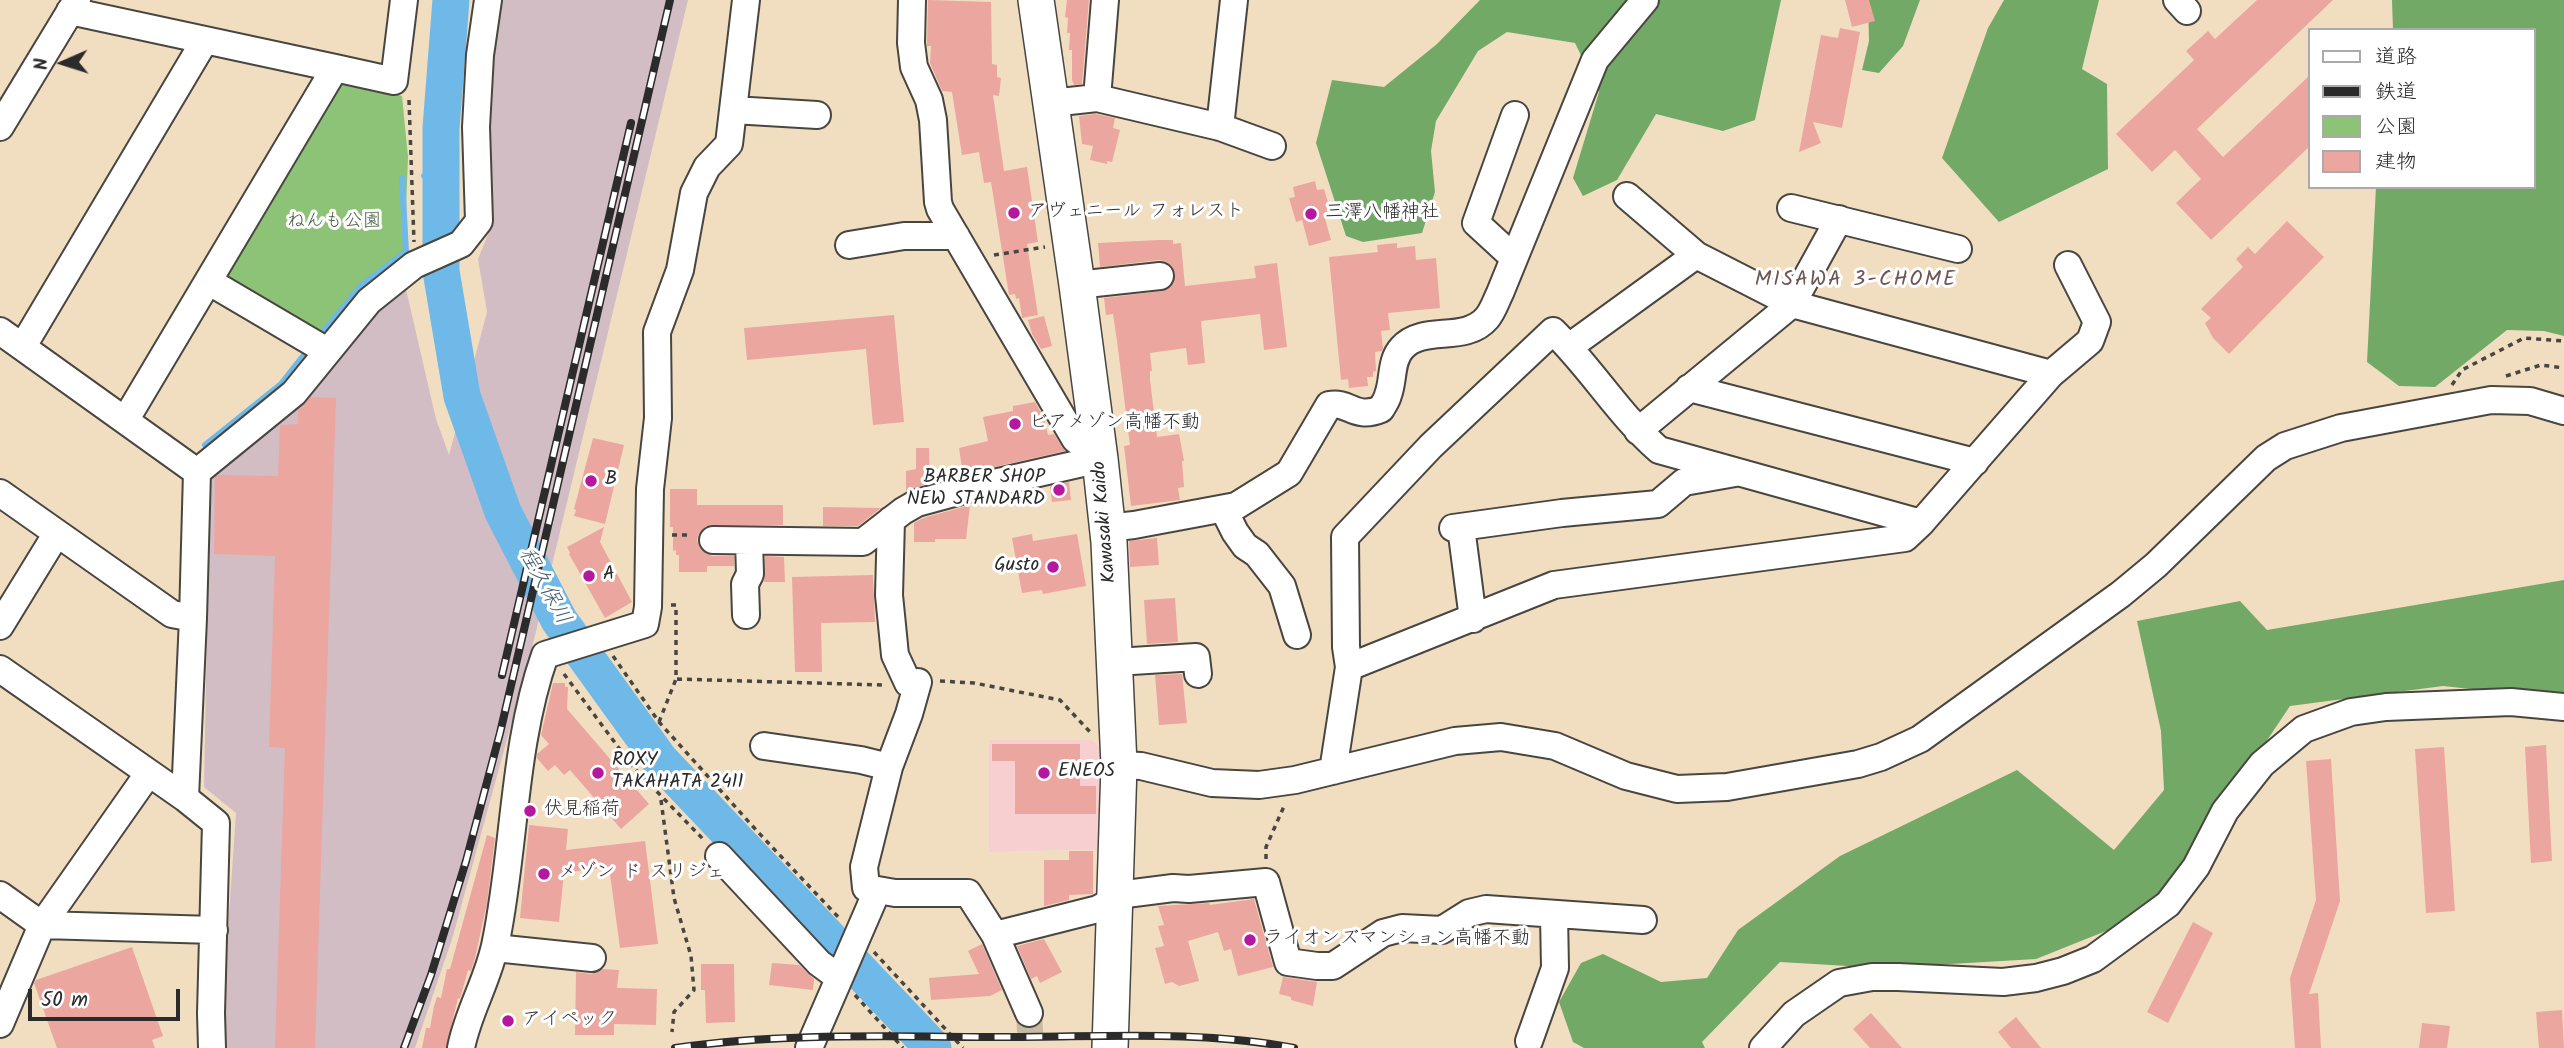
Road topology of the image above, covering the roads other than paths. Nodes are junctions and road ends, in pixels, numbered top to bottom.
1 (404, 0) edge
2 (488, 0) edge
3 (746, 0) edge
4 (912, 0) edge
5 (1036, 0) edge
6 (1105, 0) edge
7 (1234, 0) edge
8 (1645, 0) edge
9 (73, 6) edge
10 (205, 40) junction
11 (335, 68) junction
12 (1097, 98) junction
13 (1051, 103) junction
14 (733, 110) junction
15 (817, 115) dead end
16 (1515, 115) dead end
17 (0, 127) edge
18 (1220, 127) junction
19 (1272, 146) dead end
20 (938, 188) junction
21 (1627, 196) dead end
22 (1791, 208) dead end
23 (1839, 219) junction
24 (926, 235) junction
25 (849, 245) dead end
26 (962, 248) junction
27 (1958, 250) dead end
28 (1696, 255) junction
29 (1514, 258) junction
30 (2068, 265) dead end
31 (1160, 276) dead end
32 (208, 281) junction
33 (1077, 285) junction
34 (1792, 304) junction
35 (0, 331) edge
36 (23, 346) junction
37 (1569, 347) junction
38 (327, 351) junction
39 (2052, 374) junction
40 (1689, 388) junction
41 (2564, 411) edge
42 (126, 419) junction
43 (1638, 431) junction
44 (1101, 459) junction
45 (1975, 462) junction
46 (197, 472) junction
47 (1744, 472) junction
48 (0, 493) edge
49 (1224, 510) junction
50 (891, 520) junction
51 (1921, 523) junction
52 (1108, 528) junction
53 (57, 533) junction
54 (713, 540) road end
55 (749, 541) junction
56 (746, 615) dead end
57 (194, 618) junction
58 (1473, 619) junction
59 (0, 626) edge
60 (1297, 635) dead end
61 (1116, 662) junction
62 (1349, 667) junction
63 (0, 669) edge
64 (1198, 674) dead end
65 (2564, 707) edge
66 (764, 746) dead end
67 (1119, 765) junction
68 (888, 767) junction
69 (1333, 771) junction
70 (148, 774) junction
71 (185, 798) junction
72 (719, 856) road end
73 (877, 891) junction
74 (0, 895) edge
75 (1114, 900) junction
76 (1554, 915) junction
77 (1643, 920) dead end
78 (42, 925) junction
79 (214, 930) junction
80 (995, 935) junction
81 (495, 948) junction
82 (592, 958) dead end
83 (838, 977) junction
84 (1029, 1013) tunnel mouth
85 (0, 1024) edge
86 (1529, 1041) dead end
87 (212, 1048) edge
88 (461, 1048) edge
89 (809, 1048) edge
90 (1110, 1048) edge
91 (1763, 1048) edge

1 - 11 street
2 - 38 street
3 - 14 street
4 - 20 street
5 - 13 main road, Kawasaki Kaido
6 - 12 street
7 - 18 street
8 - 29 street
9 - 10 street
9 - 17 street
10 - 11 street
10 - 36 street
11 - 32 street
12 - 13 street
12 - 18 street
13 - 33 main road, Kawasaki Kaido
14 - 15 street
14 - 81 street
16 - 29 street
18 - 19 street
20 - 24 street
20 - 26 street
21 - 28 street
22 - 23 street
23 - 27 street
23 - 34 street
24 - 25 street
24 - 26 street
26 - 44 street
28 - 34 street
28 - 37 street
29 - 49 street
30 - 39 street
31 - 33 street
32 - 38 street
32 - 42 street
33 - 44 main road, Kawasaki Kaido
34 - 39 street
34 - 40 street
35 - 36 street
36 - 42 street
37 - 43 street
37 - 62 street
38 - 46 street
39 - 45 street
40 - 43 street
40 - 45 street
41 - 69 street
42 - 46 street
43 - 47 street
44 - 50 street
44 - 52 main road, Kawasaki Kaido
45 - 51 street
46 - 57 street
47 - 51 street
47 - 58 street
48 - 53 street
49 - 52 street
49 - 60 street
50 - 55 street
50 - 68 street
51 - 58 street
52 - 61 main road, Kawasaki Kaido
53 - 57 street
53 - 59 street
54 - 55 street
55 - 56 street
57 - 71 street
58 - 62 street
61 - 64 street
61 - 67 main road, Kawasaki Kaido
62 - 69 street
63 - 70 street
65 - 91 street
66 - 68 street
67 - 69 street
67 - 75 main road, Kawasaki Kaido
68 - 73 street
70 - 71 street
70 - 78 street
71 - 79 street
72 - 83 street
73 - 80 street
73 - 83 street
74 - 78 street
75 - 76 street
75 - 80 street
75 - 90 main road, Kawasaki Kaido
76 - 77 street
76 - 86 street
78 - 79 street
78 - 85 street
79 - 87 street
80 - 84 street
81 - 82 street
81 - 88 street
83 - 89 street

